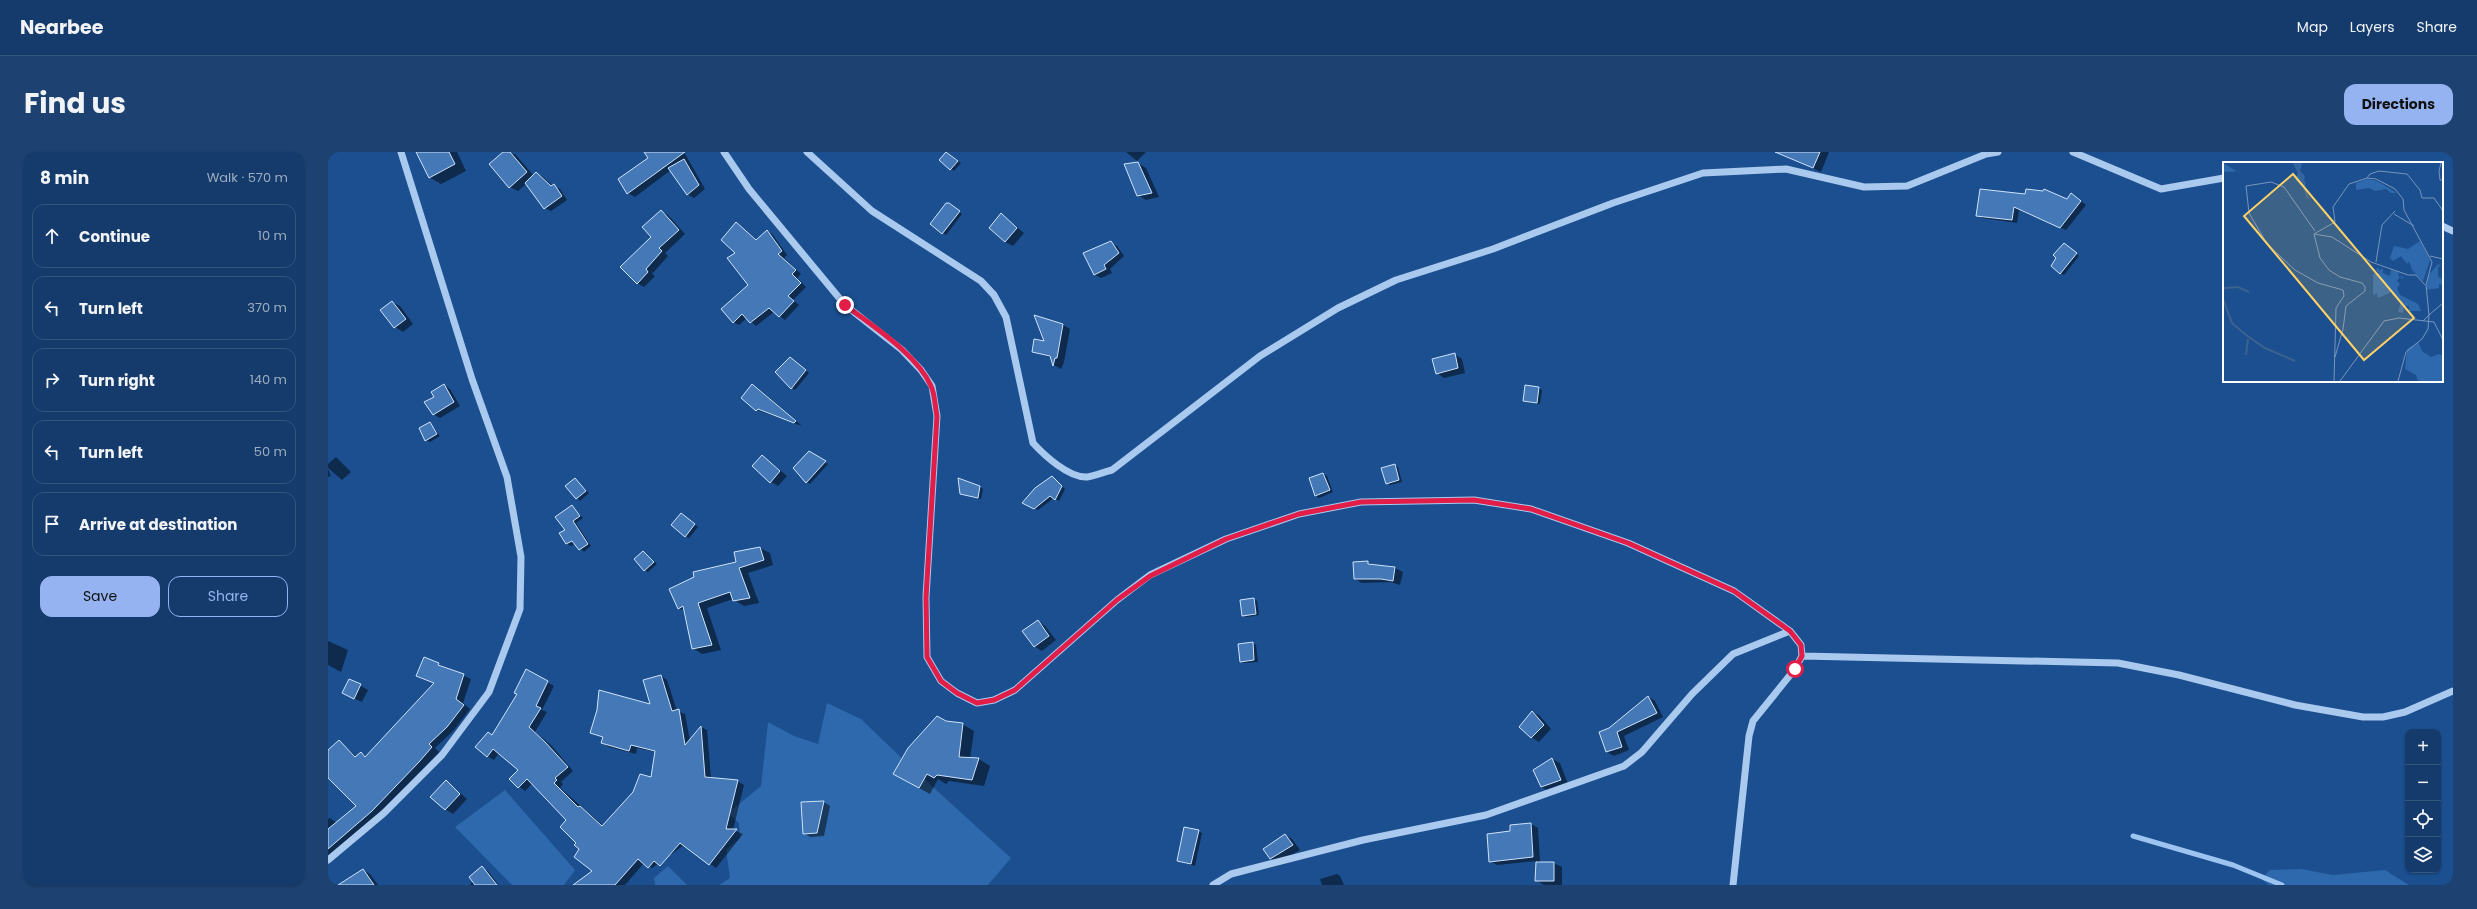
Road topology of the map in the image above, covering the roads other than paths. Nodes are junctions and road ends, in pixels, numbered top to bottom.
1 (401, 152) edge
2 (724, 152) edge
3 (807, 152) edge
4 (1998, 152) edge
5 (2073, 152) edge
6 (2223, 178) edge
7 (2443, 226) edge
8 (2453, 231) edge
9 (1790, 631) junction
10 (1802, 656) junction
11 (2453, 691) edge
12 (328, 860) edge
13 (1213, 885) edge
14 (1733, 885) edge

1 - 12 street
2 - 9 street
3 - 4 street
5 - 6 street
7 - 8 street
9 - 10 street
9 - 13 street
10 - 11 street
10 - 14 street

